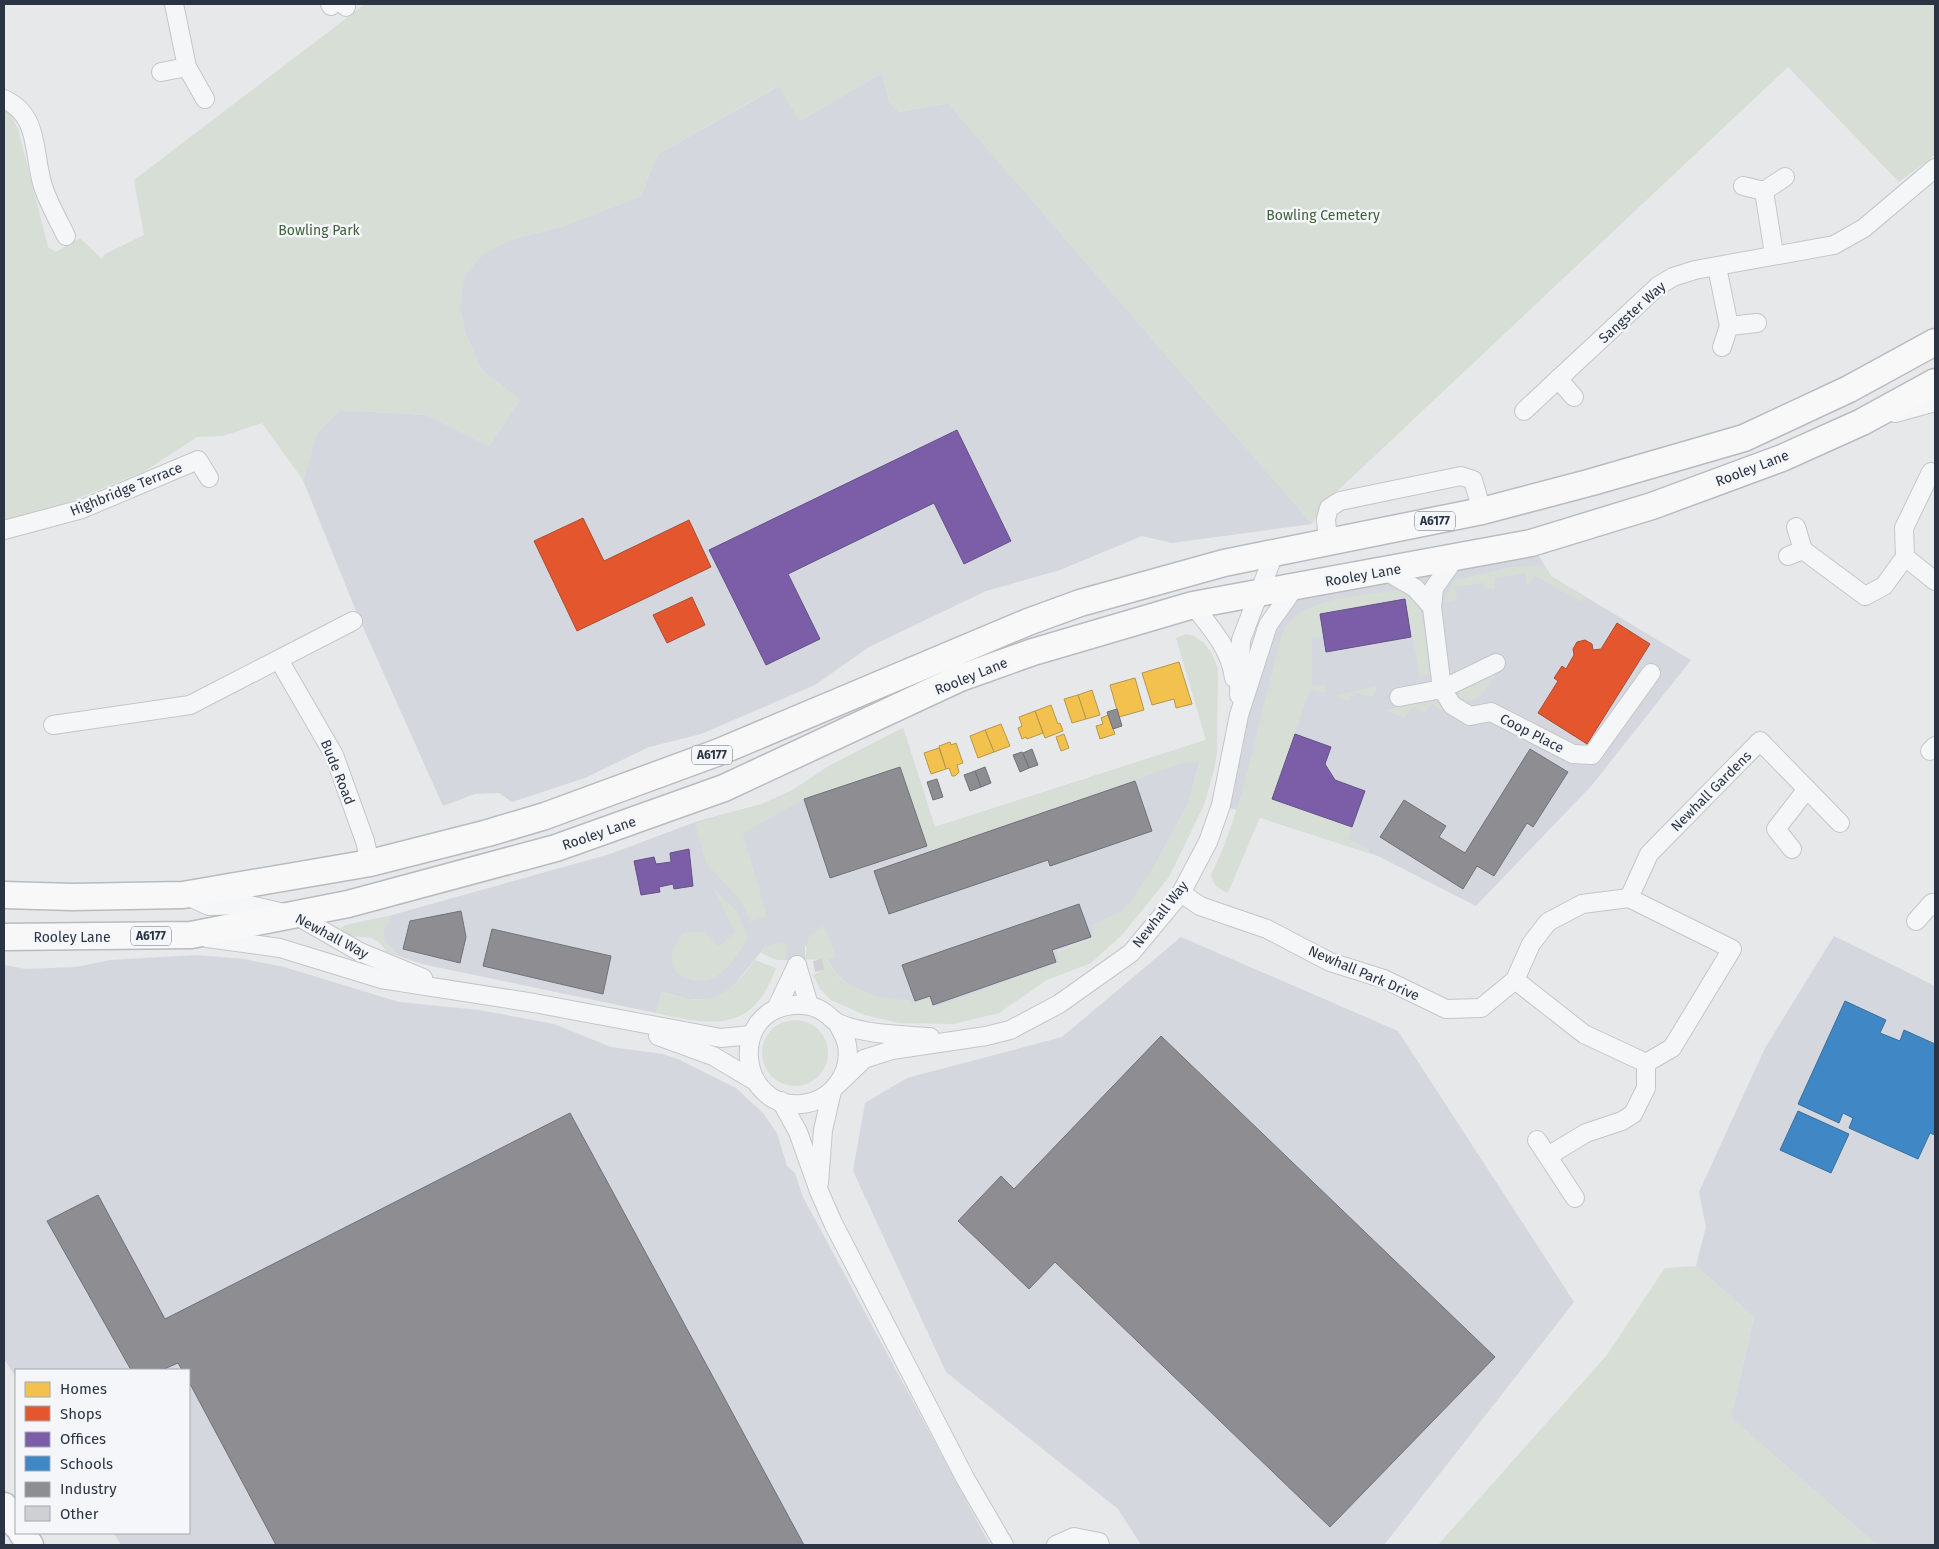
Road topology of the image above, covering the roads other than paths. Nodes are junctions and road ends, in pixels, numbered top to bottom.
1 (174, 4) edge
2 (187, 67) junction
3 (161, 72) dead end
4 (205, 99) dead end
5 (4, 100) edge
6 (1934, 171) edge
7 (1785, 177) dead end
8 (1743, 186) dead end
9 (1764, 191) junction
10 (66, 236) dead end
11 (1774, 254) junction
12 (1717, 267) junction
13 (1757, 322) dead end
14 (1728, 326) junction
15 (1935, 342) edge
16 (1722, 347) dead end
17 (1558, 379) junction
18 (1935, 382) edge
19 (1574, 397) dead end
20 (1935, 402) edge
21 (1524, 411) dead end
22 (1862, 422) junction
23 (1931, 472) dead end
24 (209, 478) dead end
25 (1482, 511) junction
26 (1796, 527) dead end
27 (4, 530) edge
28 (1328, 544) junction
29 (1274, 554) junction
30 (1455, 558) junction
31 (1906, 558) junction
32 (1386, 571) junction
33 (1935, 581) edge
34 (1294, 587) junction
35 (1258, 592) junction
36 (1193, 605) junction
37 (1432, 607) junction
38 (353, 621) dead end
39 (279, 660) junction
40 (1496, 663) dead end
41 (1651, 673) dead end
42 (1442, 689) junction
43 (1400, 697) dead end
44 (1239, 716) junction
45 (53, 726) dead end
46 (1808, 789) junction
47 (1840, 823) dead end
48 (1792, 849) dead end
49 (370, 862) junction
50 (1180, 893) junction
51 (183, 894) junction
52 (4, 895) edge
53 (1629, 898) junction
54 (1930, 900) edge
55 (297, 916) junction
56 (1916, 921) dead end
57 (191, 936) junction
58 (4, 937) edge
59 (1515, 980) junction
60 (449, 989) junction
61 (809, 1005) junction
62 (568, 1010) junction
63 (776, 1010) junction
64 (838, 1024) junction
65 (751, 1035) junction
66 (986, 1036) junction
67 (1646, 1063) junction
68 (755, 1080) junction
69 (835, 1088) junction
70 (781, 1101) junction
71 (1537, 1140) dead end
72 (1548, 1156) junction
73 (819, 1192) junction
74 (1575, 1198) dead end
75 (4, 1506) edge
76 (15, 1523) edge
77 (23, 1534) edge
78 (30, 1545) edge
79 (1004, 1545) edge
80 (1056, 1545) edge
81 (1100, 1545) edge

1 - 2 street
2 - 3 street
2 - 4 street
5 - 10 street
6 - 11 street, Sangster Way
7 - 9 street
8 - 9 street
9 - 11 street
11 - 12 street, Sangster Way
12 - 14 street
12 - 17 street, Sangster Way
13 - 14 street
14 - 16 street
15 - 25 highway, Rooley Lane / A6177
17 - 19 street
17 - 21 street, Sangster Way
18 - 22 highway, Rooley Lane / A6177
20 - 22 street
22 - 30 highway, Rooley Lane / A6177
23 - 31 street
24 - 27 street, Highbridge Terrace
25 - 28 highway, Rooley Lane / A6177
25 - 28 street
26 - 31 street
28 - 29 highway, Rooley Lane / A6177
29 - 35 street, Newhall Way
29 - 49 highway, Rooley Lane / A6177
30 - 32 highway, Rooley Lane / A6177
30 - 37 street
31 - 33 street
32 - 34 highway, Rooley Lane / A6177
32 - 37 street
34 - 35 highway, Rooley Lane / A6177
34 - 44 street, Newhall Way
35 - 36 highway, Rooley Lane / A6177
35 - 44 street, Newhall Way
36 - 44 street, Newhall Way
36 - 55 highway, Rooley Lane / A6177
37 - 42 street
38 - 39 street
39 - 45 street
39 - 49 street, Bude Road
40 - 42 street
41 - 42 street, Coop Place
42 - 43 street
44 - 50 street, Newhall Way
46 - 47 street, Newhall Gardens
46 - 48 street
46 - 53 street, Newhall Gardens
49 - 51 highway, Rooley Lane / A6177
50 - 59 street, Newhall Park Drive
50 - 66 street, Newhall Way
51 - 52 highway, Rooley Lane / A6177
51 - 55 street, Newhall Way
53 - 59 street, Newhall Park Drive
53 - 67 street
54 - 56 street
55 - 57 highway, Rooley Lane / A6177
55 - 60 street, Newhall Way
57 - 58 highway, Rooley Lane / A6177
57 - 60 street, Newhall Way
59 - 67 street
60 - 62 street, Newhall Way
61 - 63 street
61 - 63 street
61 - 64 street, Newhall Way
62 - 65 street, Newhall Way
62 - 68 street, Newhall Way
63 - 65 street
64 - 66 street, Newhall Way
64 - 69 street
65 - 68 street
66 - 69 street, Newhall Way
67 - 72 street
68 - 70 street, Newhall Way
69 - 70 street, Newhall Way
69 - 73 street
70 - 73 street
71 - 72 street
72 - 74 street
73 - 79 street
75 - 76 highway
77 - 78 highway
80 - 81 street

